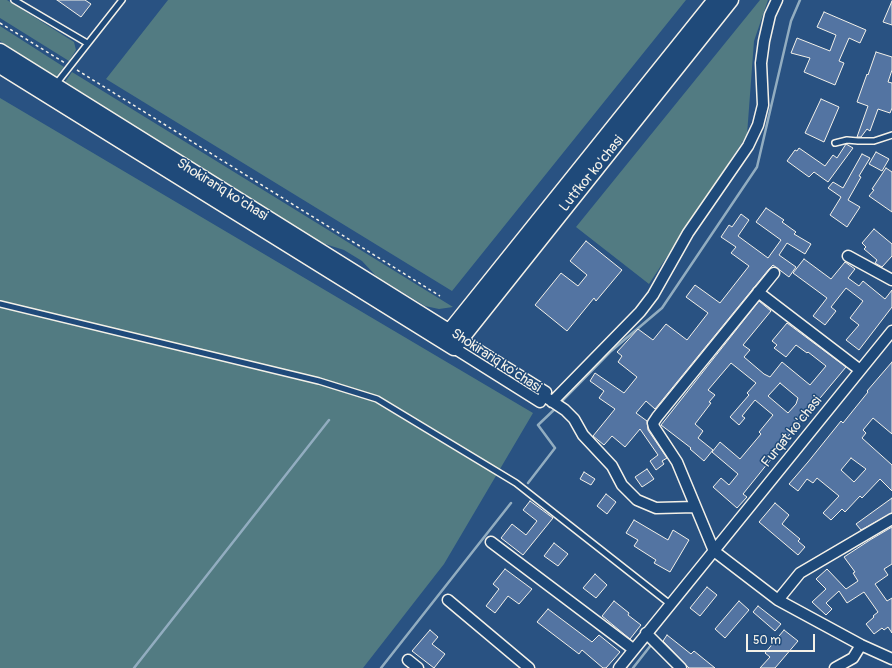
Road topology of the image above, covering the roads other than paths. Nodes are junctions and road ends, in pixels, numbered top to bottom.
1 (14, 0) edge
2 (114, 0) edge
3 (715, 0) edge
4 (731, 0) edge
5 (777, 0) edge
6 (121, 2) edge
7 (87, 43) junction
8 (0, 51) edge
9 (0, 66) edge
10 (51, 91) junction
11 (892, 135) edge
12 (835, 143) dead end
13 (848, 256) dead end
14 (774, 274) dead end
15 (892, 280) edge
16 (758, 292) junction
17 (0, 304) edge
18 (892, 331) edge
19 (451, 340) junction
20 (860, 370) junction
21 (548, 399) junction
22 (695, 507) junction
23 (892, 519) edge
24 (490, 542) dead end
25 (714, 551) junction
26 (448, 600) dead end
27 (778, 600) junction
28 (670, 604) junction
29 (646, 633) junction
30 (861, 646) junction
31 (633, 649) junction
32 (408, 660) dead end
33 (892, 660) edge
34 (418, 668) edge
35 (529, 668) edge
36 (619, 668) edge
37 (681, 668) edge
38 (835, 668) edge

1 - 7 lane
2 - 6 lane
3 - 19 main road, Lutfkor ko'chasi
4 - 19 main road, Lutfkor ko'chasi
5 - 21 street
6 - 7 lane
7 - 10 lane
8 - 10 main road, Shokirariq ko'chasi
9 - 10 main road, Shokirariq ko'chasi
10 - 19 main road, Shokirariq ko'chasi
11 - 12 lane
13 - 15 street
14 - 16 street
16 - 20 street
16 - 22 street
17 - 28 lane
18 - 20 street, Furqat ko'chasi
19 - 21 street, Shokirariq ko'chasi
20 - 25 street, Furqat ko'chasi
21 - 22 street
22 - 25 street
23 - 27 street
24 - 31 street
25 - 27 street
25 - 28 street, Furqat ko'chasi
26 - 35 street
27 - 30 street
28 - 29 street, Furqat ko'chasi
29 - 31 street, Furqat ko'chasi
29 - 37 street
30 - 33 street
30 - 38 street
31 - 36 street, Furqat ko'chasi
32 - 34 street

